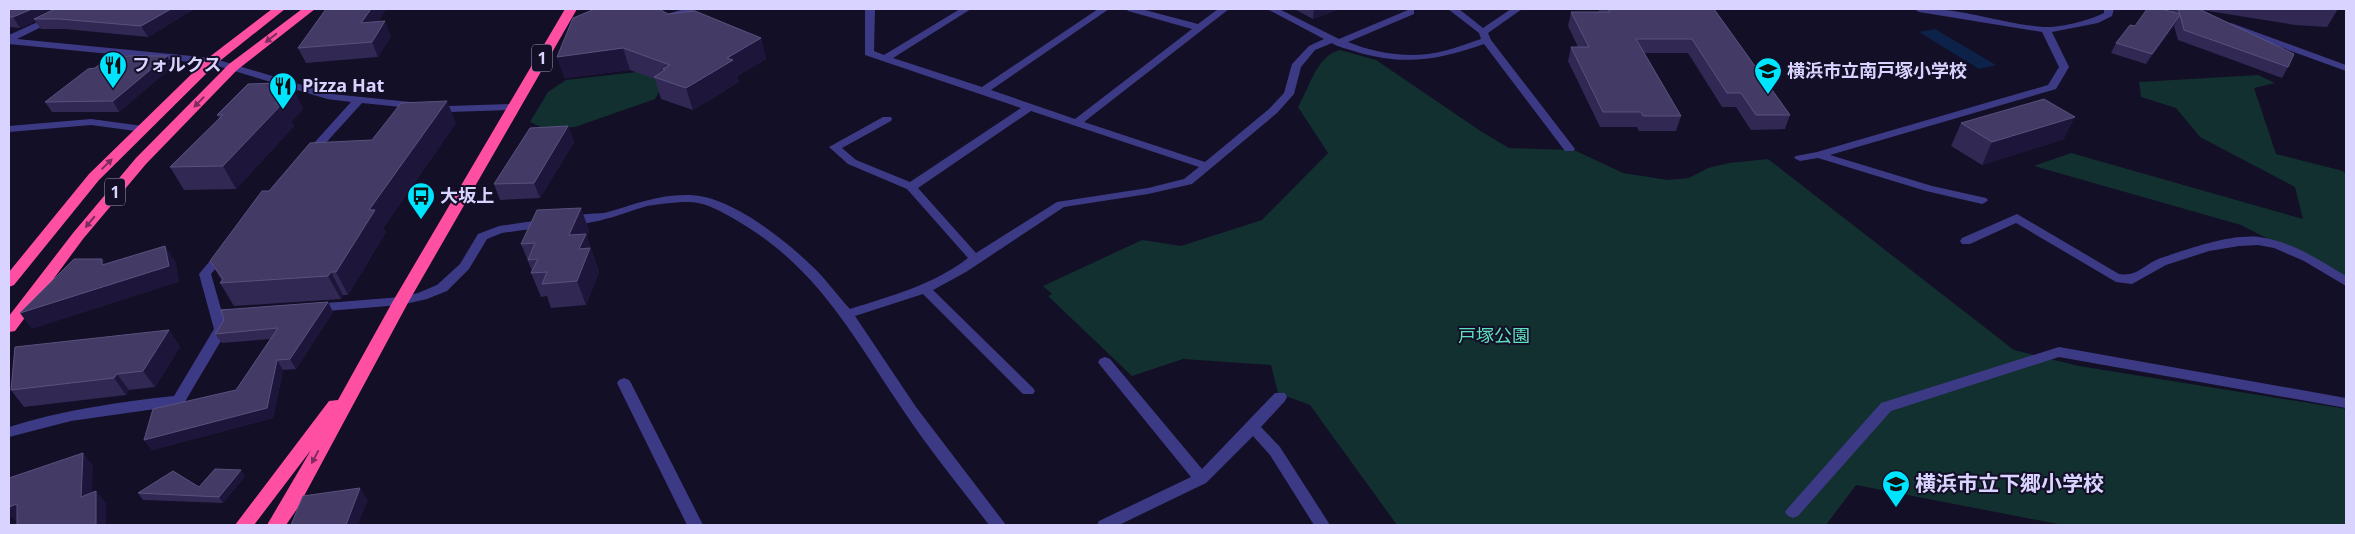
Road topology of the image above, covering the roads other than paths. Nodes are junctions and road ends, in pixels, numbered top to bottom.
1 (73, 9) edge
2 (279, 9) edge
3 (309, 9) edge
4 (571, 9) edge
5 (695, 9) edge
6 (870, 9) edge
7 (966, 9) edge
8 (1104, 9) edge
9 (1131, 9) edge
10 (1224, 9) edge
11 (1272, 9) edge
12 (1452, 9) edge
13 (1517, 9) edge
14 (1919, 9) edge
15 (2109, 9) edge
16 (1411, 12) dead end
17 (662, 16) edge
18 (2220, 22) edge
19 (1200, 28) junction
20 (2046, 30) junction
21 (1485, 36) junction
22 (9, 40) edge
23 (1334, 41) junction
24 (886, 58) junction
25 (212, 61) junction
26 (233, 67) junction
27 (2346, 68) edge
28 (983, 91) junction
29 (358, 100) junction
30 (512, 107) junction
31 (1029, 107) junction
32 (887, 119) dead end
33 (1076, 123) junction
34 (9, 129) edge
35 (143, 129) junction
36 (1569, 148) dead end
37 (1818, 155) junction
38 (1800, 158) dead end
39 (302, 163) edge
40 (1206, 166) junction
41 (911, 186) junction
42 (1982, 200) dead end
43 (2004, 211) dead end
44 (2017, 218) junction
45 (235, 239) edge
46 (1966, 241) dead end
47 (975, 259) junction
48 (9, 282) edge
49 (2346, 282) edge
50 (924, 288) junction
51 (401, 301) junction
52 (299, 309) edge
53 (253, 312) edge
54 (216, 314) junction
55 (848, 314) junction
56 (9, 327) edge
57 (1105, 362) dead end
58 (363, 368) junction
59 (624, 383) dead end
60 (1028, 391) dead end
61 (1280, 397) dead end
62 (2346, 403) edge
63 (1253, 427) junction
64 (9, 432) edge
65 (1201, 479) junction
66 (1793, 512) dead end
67 (244, 525) edge
68 (276, 525) edge
69 (696, 525) edge
70 (998, 525) edge
71 (1105, 525) edge
72 (1322, 525) edge

1 - 22 street
2 - 25 highway, 1
3 -> 26 highway, 1
4 - 30 highway, 1
5 - 17 street
6 - 24 street
7 - 24 street
8 - 28 street
9 - 19 street
10 - 19 street
11 - 23 street
12 - 21 street
13 - 21 street
14 - 20 street
15 - 20 street
16 - 23 street
18 - 27 street
19 - 33 street
20 - 37 street
21 - 23 street
21 - 36 street
22 - 25 street
23 - 40 street
24 - 28 street
25 - 26 street
25 - 35 highway, 1
26 - 29 street
26 -> 56 highway, 1
28 - 31 street
29 - 30 street
29 - 39 street
30 - 51 highway, 1
31 - 33 street
31 - 41 street
32 - 41 street
33 - 40 street
34 - 35 street
48 -> 35 highway, 1
37 - 38 street
37 - 42 street
40 - 47 street
41 - 47 street
43 - 44 street
44 - 46 street
44 - 49 street
45 - 54 street
47 - 50 street
50 - 55 street
50 - 60 street
51 - 52 street
51 - 55 street
51 - 58 highway, 1
53 - 54 street
54 - 64 street
55 - 70 street
57 - 65 street
58 - 67 highway, 1
58 -> 68 highway, 1
59 - 69 street
61 - 63 street
62 - 66 street
63 - 65 street
63 - 72 street
65 - 71 street

